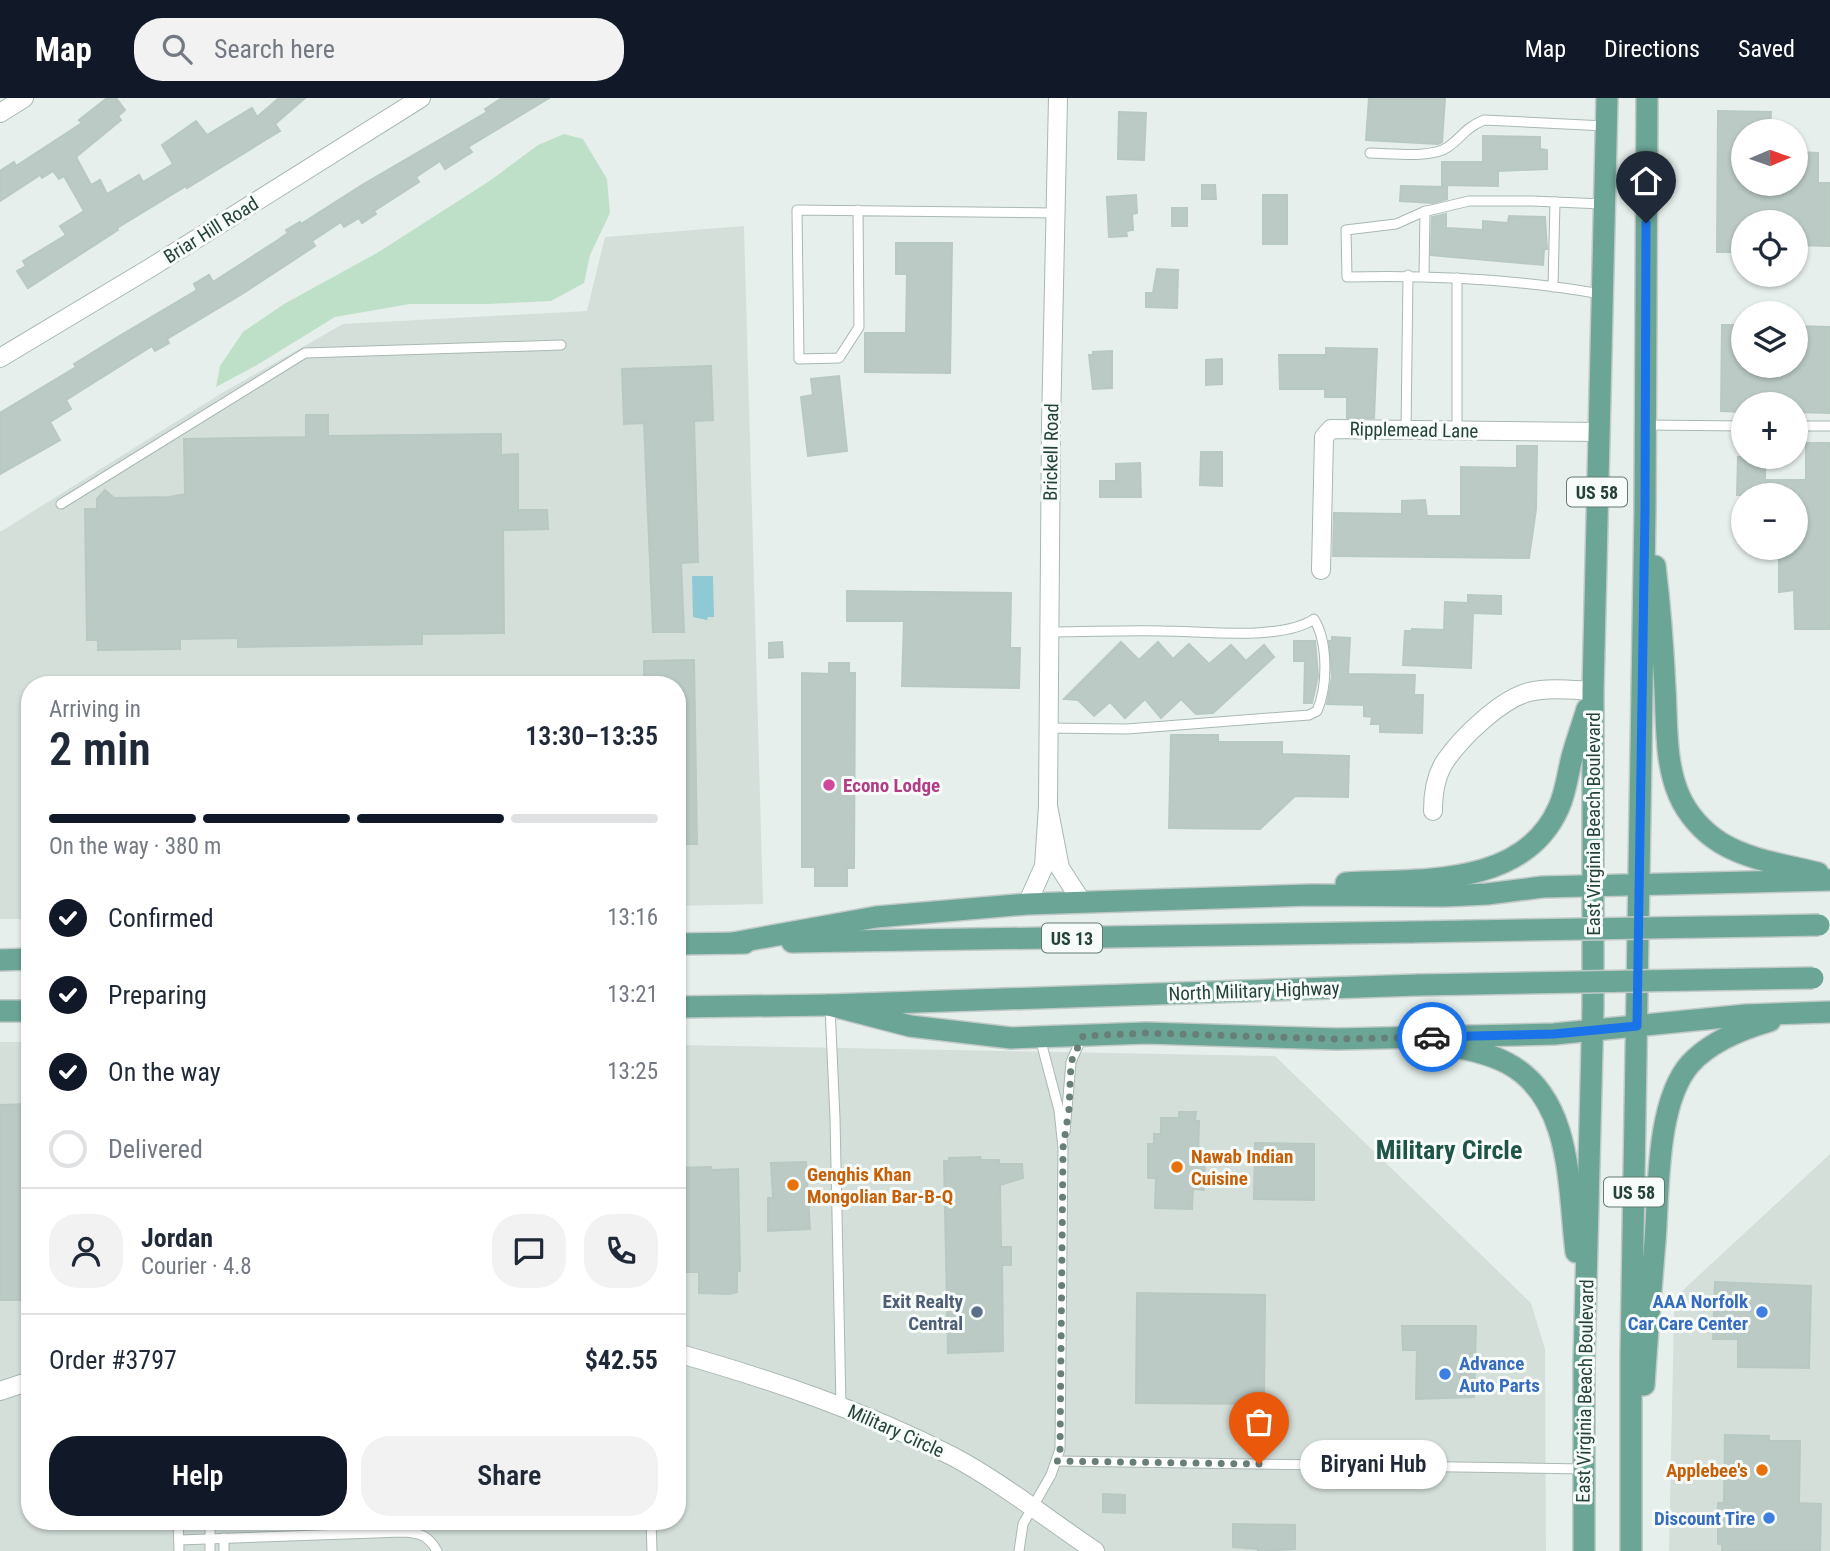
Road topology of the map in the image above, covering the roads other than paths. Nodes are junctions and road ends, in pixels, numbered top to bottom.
1 (24, 98) edge
2 (421, 98) edge
3 (1058, 98) edge
4 (1607, 98) edge
5 (1647, 98) edge
6 (0, 113) edge
7 (1606, 126) junction
8 (1370, 153) dead end
9 (1555, 202) junction
10 (1605, 204) junction
11 (858, 210) junction
12 (1425, 211) junction
13 (1056, 213) junction
14 (1408, 275) junction
15 (1424, 276) junction
16 (1457, 278) junction
17 (1553, 287) junction
18 (1603, 295) junction
19 (561, 345) dead end
20 (0, 358) edge
21 (1645, 425) junction
22 (1731, 426) edge
23 (1808, 426) edge
24 (1830, 426) edge
25 (1406, 430) junction
26 (1457, 431) junction
27 (1599, 432) junction
28 (61, 503) dead end
29 (1645, 510) junction
30 (1321, 570) dead end
31 (1050, 632) junction
32 (1593, 691) junction
33 (1048, 728) junction
34 (1048, 806) junction
35 (1433, 811) dead end
36 (1830, 878) edge
37 (1638, 884) junction
38 (1594, 886) junction
39 (1213, 897) junction
40 (1082, 902) junction
41 (1027, 904) junction
42 (1825, 924) edge
43 (733, 943) junction
44 (686, 944) edge
45 (21, 959) edge
46 (0, 960) edge
47 (1821, 978) edge
48 (830, 1005) junction
49 (686, 1007) edge
50 (0, 1011) edge
51 (21, 1011) edge
52 (1821, 1012) edge
53 (1637, 1026) junction
54 (1592, 1031) junction
55 (1083, 1036) junction
56 (1412, 1037) junction
57 (1040, 1038) junction
58 (1063, 1148) junction
59 (1585, 1329) junction
60 (686, 1356) edge
61 (21, 1384) edge
62 (0, 1391) edge
63 (841, 1406) junction
64 (1057, 1461) junction
65 (1632, 1463) junction
66 (1584, 1469) junction
67 (1032, 1507) junction
68 (178, 1530) edge
69 (210, 1530) edge
70 (651, 1530) edge
71 (224, 1538) junction
72 (210, 1539) junction
73 (179, 1541) junction
74 (179, 1551) edge
75 (210, 1551) edge
76 (224, 1551) edge
77 (437, 1551) edge
78 (652, 1551) edge
79 (1020, 1551) edge
80 (1095, 1551) edge
81 (1584, 1551) edge
82 (1632, 1551) edge

1 - 6 street
2 - 20 street, Briar Hill Road
3 - 13 street, Brickell Road
4 - 7 main road, East Virginia Beach Boulevard / US 58
5 - 21 main road, US 58
7 - 8 lane
7 - 10 main road, East Virginia Beach Boulevard / US 58
9 - 10 lane
9 - 12 lane
9 - 17 lane
10 - 18 main road, East Virginia Beach Boulevard / US 58
11 - 11 lane
11 - 13 lane
12 - 14 lane
12 - 15 lane
13 - 31 street, Brickell Road
14 - 15 lane
14 - 25 lane
15 - 16 lane
16 - 17 lane
16 - 26 lane
17 - 18 lane
18 - 27 main road, East Virginia Beach Boulevard / US 58
19 - 28 lane
21 - 22 lane
21 - 29 main road, US 58
23 - 24 lane
25 - 26 street, Ripplemead Lane
25 - 30 street, Ripplemead Lane
26 - 27 street, Ripplemead Lane
27 - 32 main road, East Virginia Beach Boulevard / US 58
29 - 36 main road
29 - 37 main road, US 58
31 - 33 street, Brickell Road
31 - 33 lane
32 - 35 street
32 - 38 main road, East Virginia Beach Boulevard / US 58
32 - 39 main road
33 - 34 street, Brickell Road
34 - 40 street, Brickell Road
34 - 41 street, Brickell Road
36 - 37 main road
37 - 38 main road
37 - 53 main road, US 58
38 - 39 main road
38 - 54 main road, East Virginia Beach Boulevard / US 58
39 - 40 main road
40 - 41 main road
41 - 43 main road
42 - 43 main road, US 13, bridge
43 - 44 main road, US 13
45 - 46 main road
47 - 48 main road, North Military Highway, bridge
48 - 49 main road, North Military Highway
48 - 57 main road
48 - 63 lane
50 - 51 main road
52 - 53 main road
52 - 65 main road
53 - 54 main road
53 - 65 main road, US 58
54 - 56 main road
54 - 59 main road, East Virginia Beach Boulevard / US 58
55 - 56 main road
55 - 57 main road
55 - 58 lane
56 - 59 main road
57 - 58 lane
58 - 64 lane
59 - 66 main road, East Virginia Beach Boulevard / US 58
60 - 63 street, Military Circle
61 - 62 street
63 - 67 street, Military Circle
64 - 66 lane
64 - 67 lane
65 - 82 main road, US 58
66 - 81 main road, East Virginia Beach Boulevard / US 58
67 - 79 lane
67 - 80 street, Military Circle
68 - 73 lane
69 - 72 lane
70 - 78 lane
71 - 72 lane
71 - 76 lane
71 - 77 lane
72 - 73 lane
72 - 75 lane
73 - 74 lane

